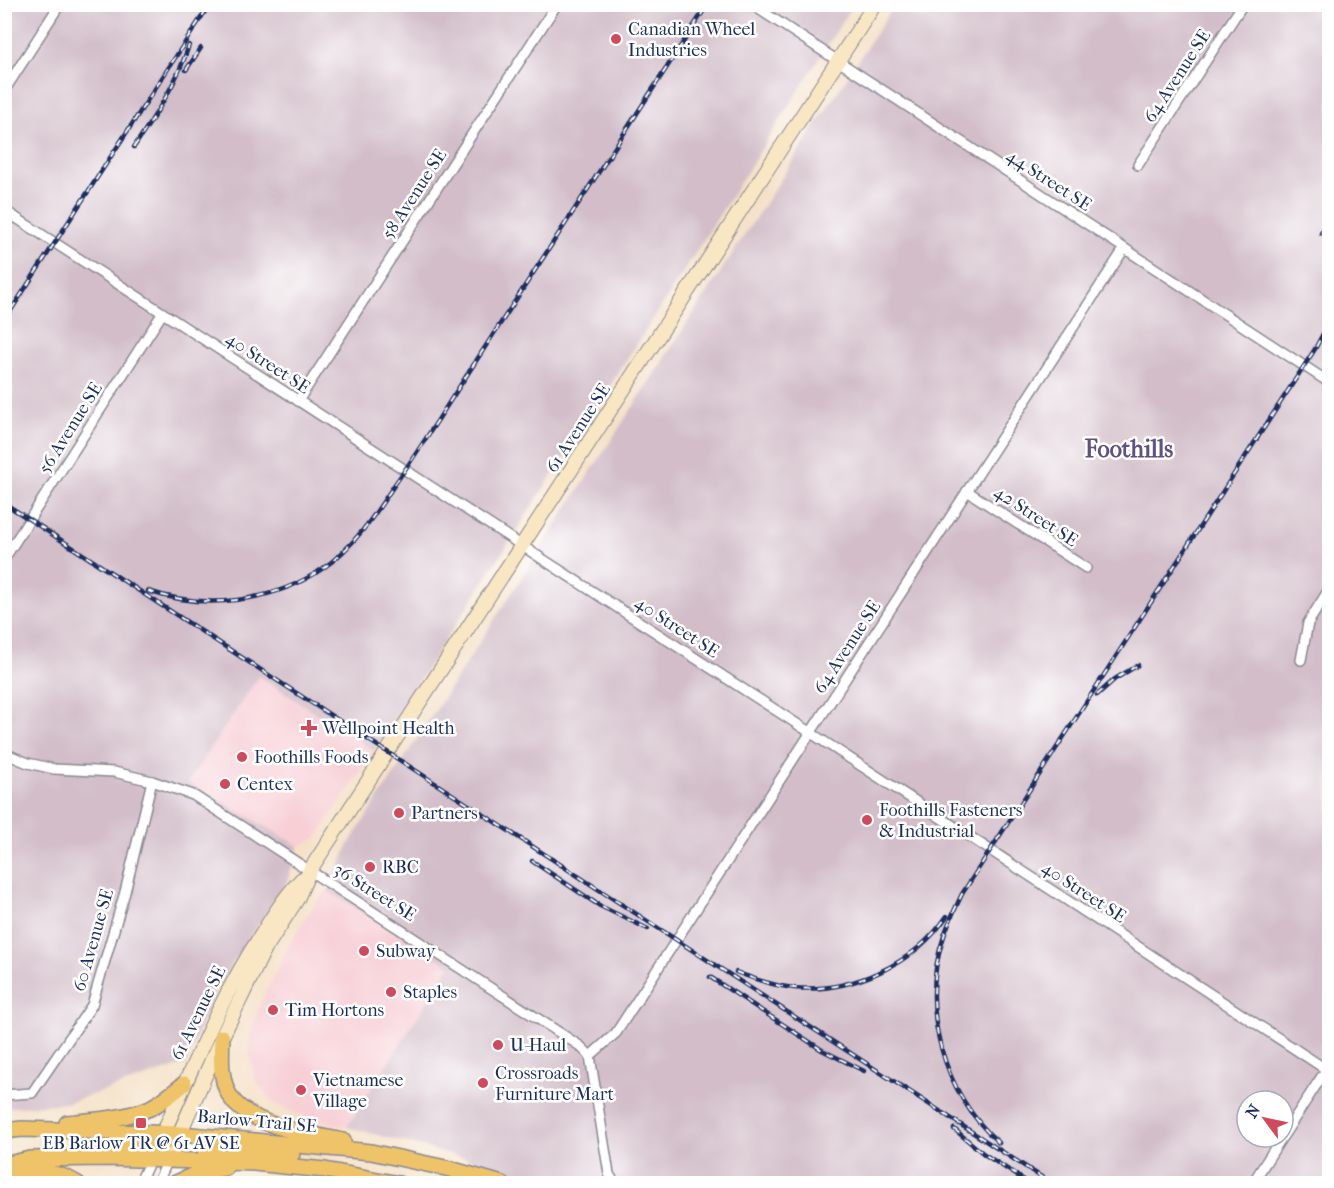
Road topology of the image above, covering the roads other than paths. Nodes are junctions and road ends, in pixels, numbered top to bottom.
1 (60, 4) edge
2 (557, 4) edge
3 (751, 4) edge
4 (875, 4) edge
5 (1243, 4) edge
6 (838, 62) junction
7 (4, 91) edge
8 (1138, 165) dead end
9 (4, 210) edge
10 (1124, 249) junction
11 (162, 314) junction
12 (1329, 383) edge
13 (298, 401) junction
14 (967, 491) junction
15 (522, 547) junction
16 (4, 559) edge
17 (1086, 568) dead end
18 (1329, 588) edge
19 (1301, 660) dead end
20 (811, 732) junction
21 (4, 753) edge
22 (152, 781) junction
23 (310, 870) junction
24 (222, 1037) junction
25 (590, 1056) junction
26 (1328, 1071) edge
27 (184, 1084) junction
28 (4, 1095) edge
29 (1295, 1119) edge
30 (22, 1130) junction
31 (4, 1131) edge
32 (181, 1134) junction
33 (160, 1139) junction
34 (335, 1148) junction
35 (1275, 1149) edge
36 (371, 1152) junction
37 (170, 1155) junction
38 (151, 1158) junction
39 (30, 1159) junction
40 (254, 1163) junction
41 (4, 1167) edge
42 (78, 1184) edge
43 (139, 1184) edge
44 (157, 1184) edge
45 (174, 1184) edge
46 (399, 1184) edge
47 (502, 1184) edge
48 (615, 1184) edge
49 (1252, 1184) edge

1 - 7 street
2 - 13 street, 58 Avenue SE
3 - 6 street, 44 Street SE
4 - 6 street, 61 Avenue SE
5 - 8 street, 64 Avenue SE
6 - 10 street, 44 Street SE
6 - 15 street, 61 Avenue SE
9 - 11 street, 40 Street SE
10 - 12 street, 44 Street SE
10 - 14 street, 64 Avenue SE
11 - 13 street, 40 Street SE
11 - 16 street, 56 Avenue SE
13 - 15 street, 40 Street SE
14 - 17 street, 42 Street SE
14 - 20 street, 64 Avenue SE
15 - 20 street, 40 Street SE
15 - 23 street, 61 Avenue SE
18 - 19 street
20 - 25 street, 64 Avenue SE
20 - 26 street, 40 Street SE
21 - 22 street, 36 Street SE
22 - 23 street, 36 Street SE
22 - 28 street, 60 Avenue SE
23 - 24 street, 61 Avenue SE
23 - 25 street, 36 Street SE
23 - 27 street, 61 Avenue SE
24 - 32 street, 61 Avenue SE
24 - 36 main road
25 - 48 street
26 - 29 street
27 - 30 main road
27 - 33 street, 61 Avenue SE
30 - 31 main road, Barlow Trail SE
30 - 33 main road, Barlow Trail SE
32 - 33 main road, Barlow Trail SE
32 - 34 main road, Barlow Trail SE
32 - 37 street, 61 Avenue SE
33 - 38 street, 61 Avenue SE
33 - 39 main road
34 - 36 main road, Barlow Trail SE
34 - 37 main road
35 - 49 street
36 - 47 main road, Barlow Trail SE
37 - 38 main road
37 - 40 main road
37 - 44 street, 61 Avenue SE
38 - 39 main road
38 - 43 street, 61 Avenue SE
39 - 41 main road
40 - 45 main road
40 - 46 main road
41 - 42 main road

